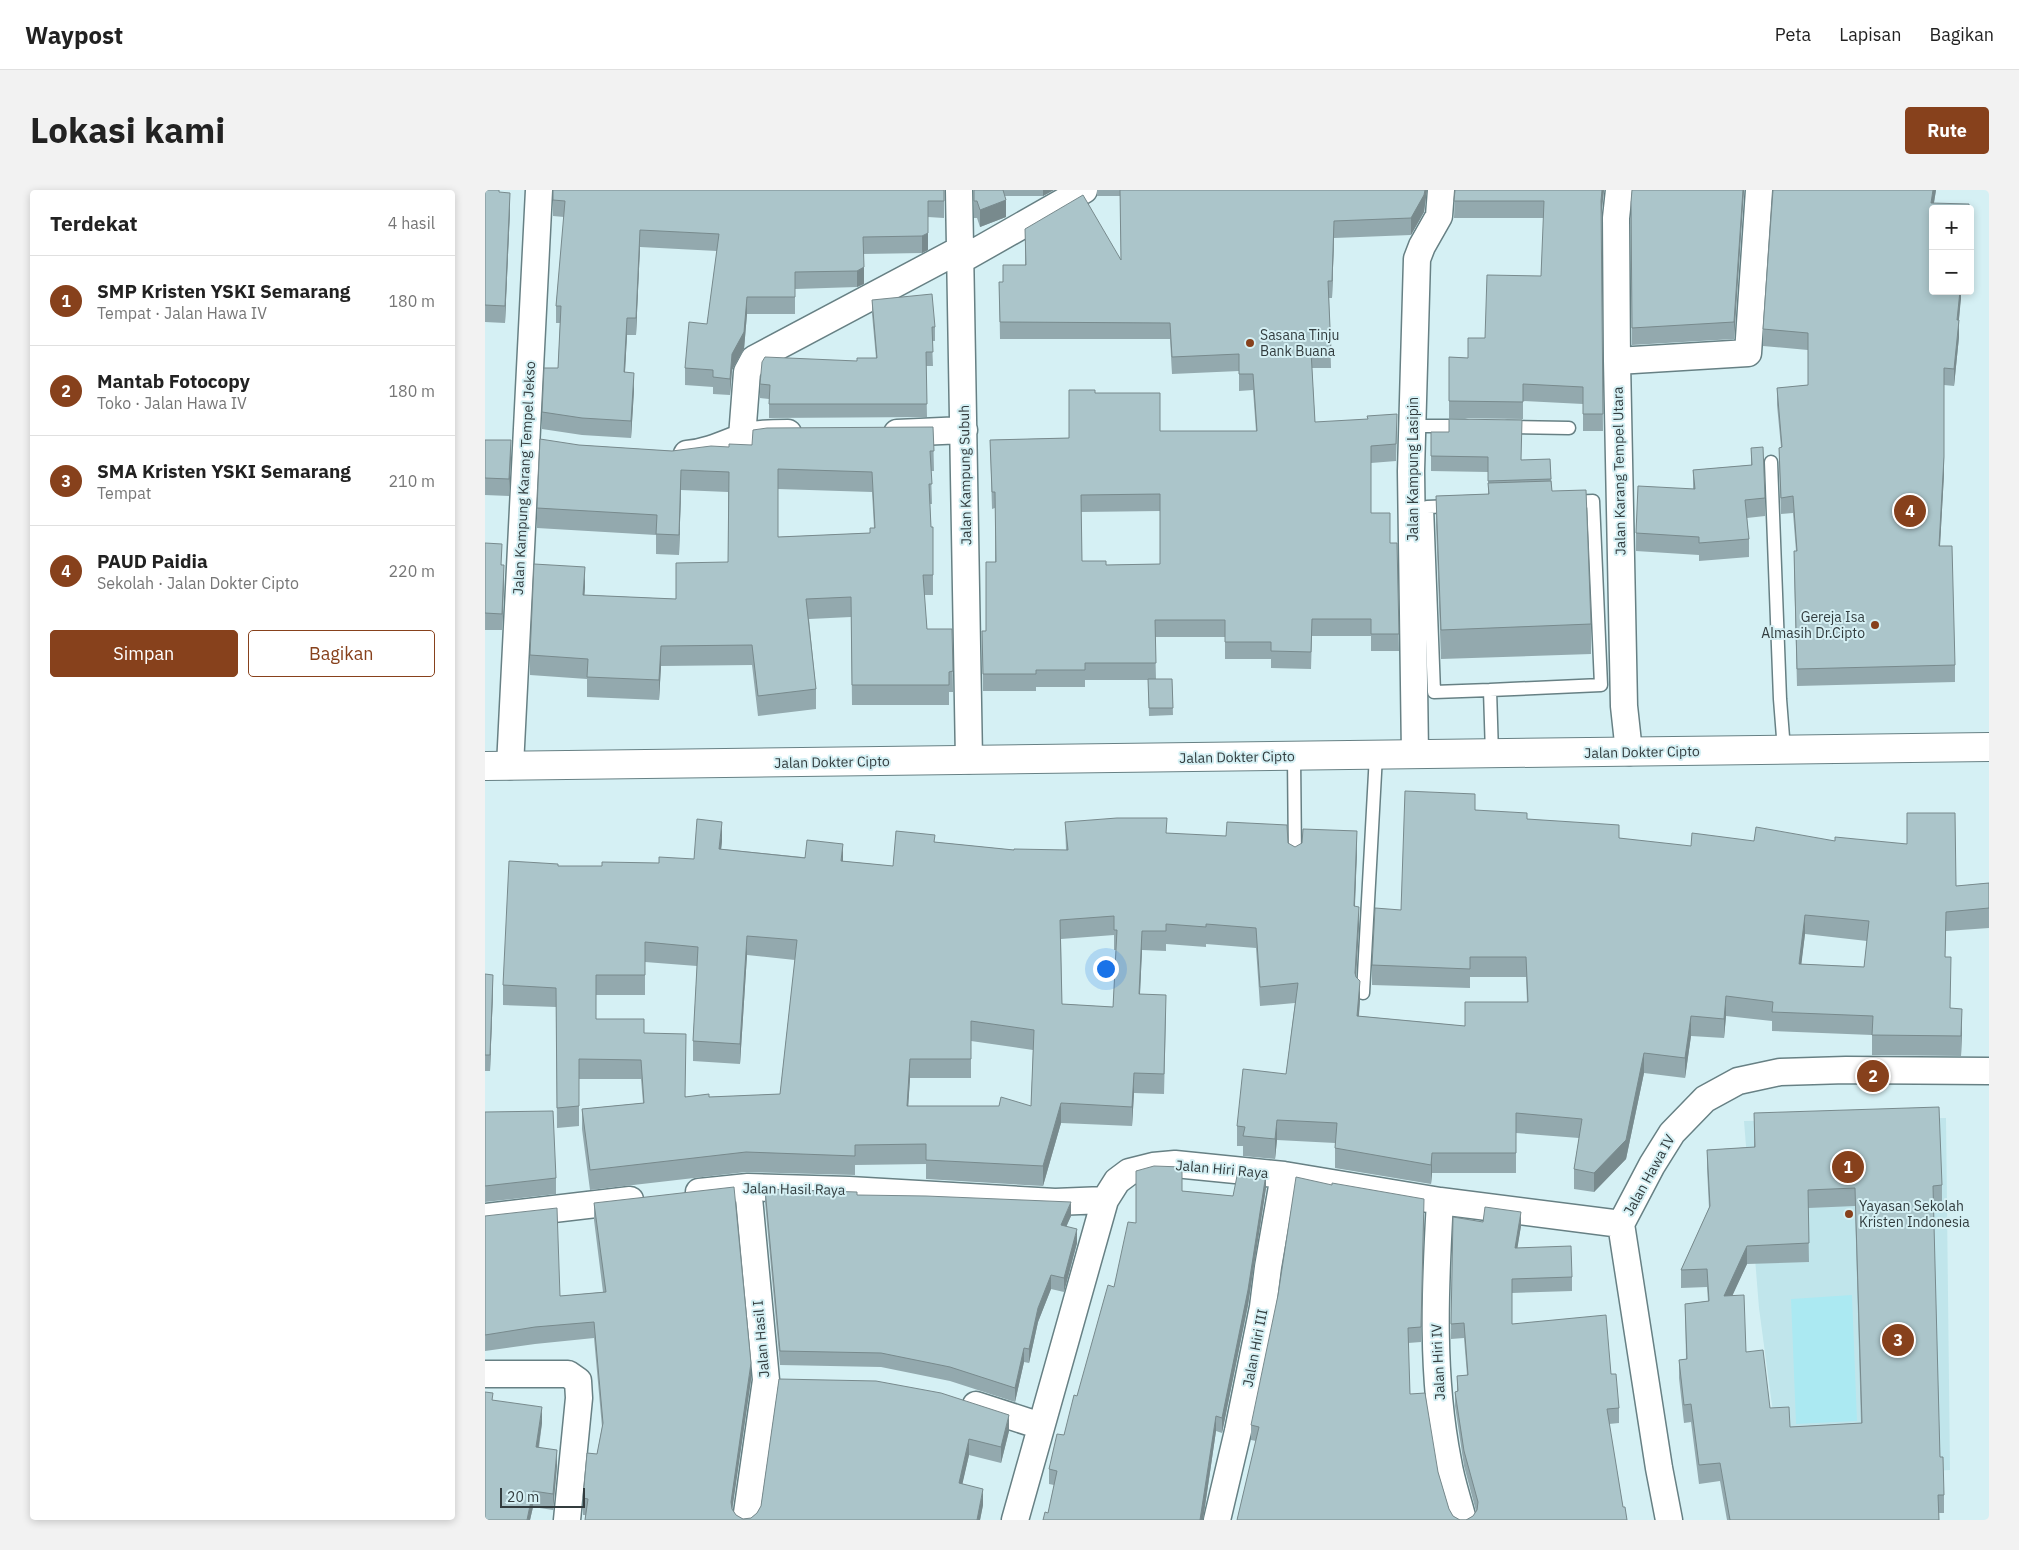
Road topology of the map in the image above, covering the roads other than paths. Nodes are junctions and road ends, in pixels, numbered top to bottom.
1 (539, 190) edge
2 (959, 190) edge
3 (1084, 190) edge
4 (1441, 190) edge
5 (1619, 190) edge
6 (1759, 190) edge
7 (961, 254) junction
8 (1617, 361) junction
9 (1412, 426) junction
10 (1569, 428) dead end
11 (964, 430) junction
12 (814, 433) edge
13 (872, 433) edge
14 (742, 438) junction
15 (513, 442) junction
16 (553, 446) edge
17 (662, 455) edge
18 (1771, 462) dead end
19 (1554, 503) edge
20 (1466, 506) edge
21 (1490, 690) junction
22 (1989, 747) edge
23 (1784, 750) junction
24 (1629, 752) junction
25 (1415, 754) junction
26 (1492, 754) junction
27 (1376, 755) junction
28 (1294, 756) junction
29 (969, 760) junction
30 (498, 766) edge
31 (1295, 859) edge
32 (1363, 993) dead end
33 (1989, 1072) edge
34 (1284, 1175) junction
35 (747, 1187) junction
36 (679, 1194) edge
37 (651, 1197) edge
38 (1105, 1200) junction
39 (1440, 1201) junction
40 (485, 1217) edge
41 (1621, 1224) junction
42 (485, 1374) edge
43 (765, 1380) junction
44 (793, 1380) edge
45 (953, 1398) edge
46 (1041, 1426) junction
47 (567, 1520) edge
48 (745, 1520) edge
49 (1015, 1520) edge
50 (1217, 1520) edge
51 (1463, 1520) edge
52 (1669, 1520) edge

1 - 15 street, Jalan Kampung Karang Tempel Jekso
2 - 7 street, Jalan Kampung Subuh
3 - 7 street
4 - 9 street, Jalan Kampung Lasipin
5 - 8 street, Jalan Karang Tempel Utara
6 - 8 street
7 - 11 street, Jalan Kampung Subuh
7 - 14 street
8 - 24 street, Jalan Karang Tempel Utara
9 - 10 lane
9 - 25 street, Jalan Kampung Lasipin
11 - 13 street
11 - 29 street, Jalan Kampung Subuh
12 - 14 street
14 - 17 street
15 - 16 street
15 - 30 street, Jalan Kampung Karang Tempel Jekso
18 - 23 lane
19 - 21 lane
20 - 21 lane
21 - 26 lane
22 - 23 highway, Jalan Dokter Cipto
23 - 24 highway, Jalan Dokter Cipto
24 - 26 highway, Jalan Dokter Cipto
25 - 26 highway, Jalan Dokter Cipto
25 - 27 highway, Jalan Dokter Cipto
27 - 28 highway, Jalan Dokter Cipto
27 - 32 lane
28 - 29 highway, Jalan Dokter Cipto
28 - 31 lane
29 - 30 highway, Jalan Dokter Cipto
33 - 41 street, Jalan Hawa IV
34 - 38 street, Jalan Hiri Raya
34 - 39 street, Jalan Hiri Raya
34 - 50 street, Jalan Hiri III
35 - 36 street, Jalan Hasil Raya
35 - 38 street, Jalan Hasil Raya
35 - 43 street, Jalan Hasil I
37 - 40 street
38 - 46 street, Jalan Hiri Raya
39 - 41 street, Jalan Hiri Raya
39 - 51 street, Jalan Hiri IV
41 - 52 street, Jalan Hawa IV
42 - 47 street
43 - 44 street
43 - 48 street, Jalan Hasil I
45 - 46 street
46 - 49 street, Jalan Hiri Raya

